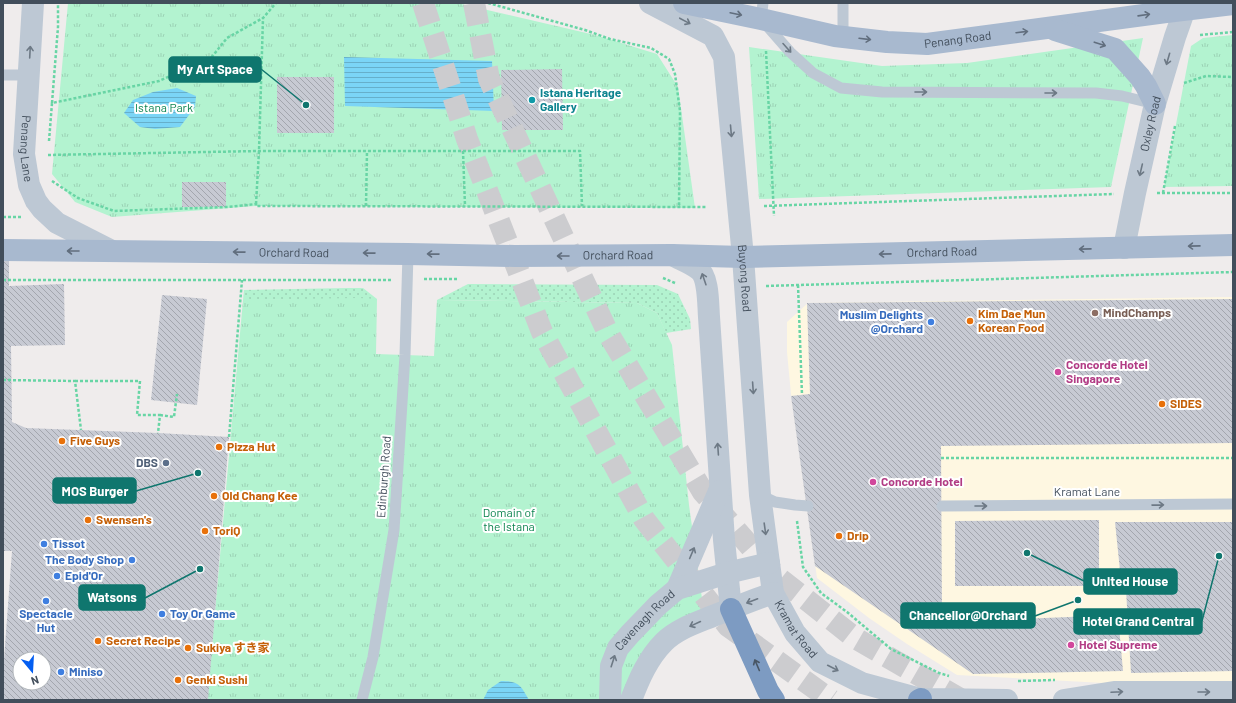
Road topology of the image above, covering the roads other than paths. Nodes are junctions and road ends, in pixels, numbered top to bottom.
1 (33, 3) edge
2 (650, 3) edge
3 (684, 3) edge
4 (843, 3) edge
5 (1233, 4) edge
6 (1177, 7) edge
7 (764, 16) edge
8 (1050, 28) junction
9 (843, 36) junction
10 (3, 75) edge
11 (29, 75) junction
12 (1156, 104) junction
13 (1233, 245) edge
14 (1124, 248) junction
15 (3, 250) edge
16 (112, 251) junction
17 (408, 254) junction
18 (672, 255) junction
19 (743, 257) junction
20 (720, 488) junction
21 (760, 495) junction
22 (1233, 504) edge
23 (808, 506) dead end
24 (942, 506) dead end
25 (769, 563) junction
26 (727, 573) junction
27 (677, 589) junction
28 (773, 593) junction
29 (731, 609) junction
30 (1010, 690) edge
31 (1061, 690) edge
32 (1233, 692) edge
33 (920, 699) edge
34 (362, 700) edge
35 (610, 700) edge
36 (631, 700) edge
37 (774, 700) edge

11 -> 1 street, Penang Lane
2 -> 19 street, Buyong Road
3 -> 7 main road, Penang Road
4 - 9 lane
5 - 6 main road, Penang Road
8 -> 6 main road, Penang Road
6 -> 12 street, Oxley Road
7 - 9 main road, Penang Road
7 -> 12 lane
9 -> 8 main road, Penang Road
8 -> 12 main road
10 - 11 lane
11 - 16 street, Penang Lane
12 -> 14 street, Oxley Road
13 -> 14 main road, Orchard Road
14 -> 19 main road, Orchard Road
16 -> 15 main road, Orchard Road
17 -> 16 main road, Orchard Road
18 -> 17 main road, Orchard Road
17 - 34 lane, Edinburgh Road
18 - 19 main road, Orchard Road
20 -> 18 street
19 -> 21 street, Buyong Road
20 - 26 street
27 -> 20 street
21 - 23 lane
21 -> 25 street, Buyong Road
24 -> 22 lane, Kramat Lane
25 - 26 street, Cavenagh Road
25 - 28 street, Buyong Road
26 - 27 street, Cavenagh Road
26 - 29 street
35 -> 27 street, Cavenagh Road
28 -> 29 street
28 -> 33 street, Kramat Road
29 -> 36 street
37 -> 29 highway
30 - 33 street, Kramat Road
31 -> 32 street

